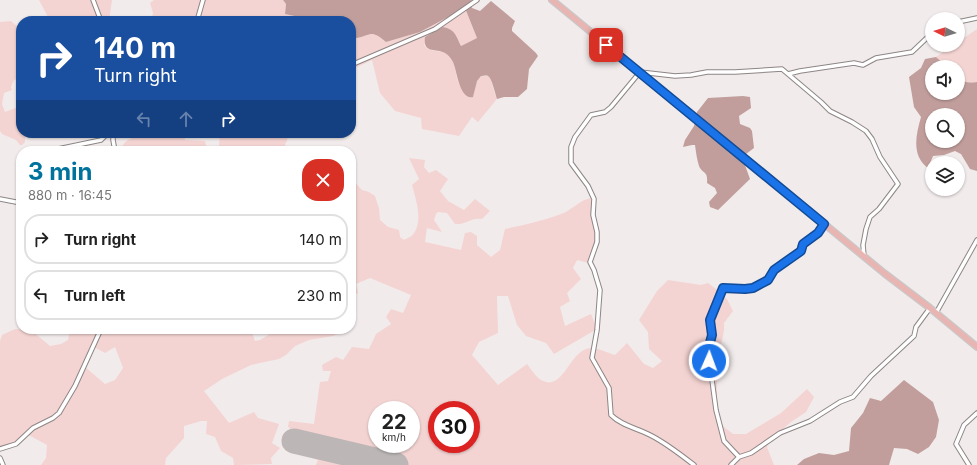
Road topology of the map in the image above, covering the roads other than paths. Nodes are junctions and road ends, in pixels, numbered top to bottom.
1 (93, 0) edge
2 (202, 0) edge
3 (477, 0) edge
4 (552, 0) edge
5 (99, 16) edge
6 (198, 16) edge
7 (977, 18) edge
8 (965, 21) edge
9 (925, 40) edge
10 (356, 63) edge
11 (640, 72) junction
12 (788, 74) junction
13 (103, 138) edge
14 (72, 146) edge
15 (0, 199) edge
16 (16, 202) edge
17 (824, 224) junction
18 (977, 240) edge
19 (864, 256) junction
20 (930, 308) junction
21 (936, 313) junction
22 (99, 334) edge
23 (977, 347) edge
24 (977, 413) edge
25 (0, 449) edge
26 (739, 457) junction
27 (0, 458) edge
28 (3, 465) edge
29 (694, 465) edge
30 (731, 465) edge
31 (969, 465) edge

1 - 5 street
2 - 6 street
3 - 10 street
4 - 11 main road
7 - 8 street
9 - 12 street
11 - 12 street
11 - 17 main road
11 - 29 street
12 - 19 street
13 - 14 street
15 - 16 street
17 - 19 main road
17 - 26 street
18 - 21 street
19 - 20 main road
20 - 21 main road
20 - 26 street
21 - 23 main road
22 - 25 street
24 - 31 street
26 - 30 street
27 - 28 street

